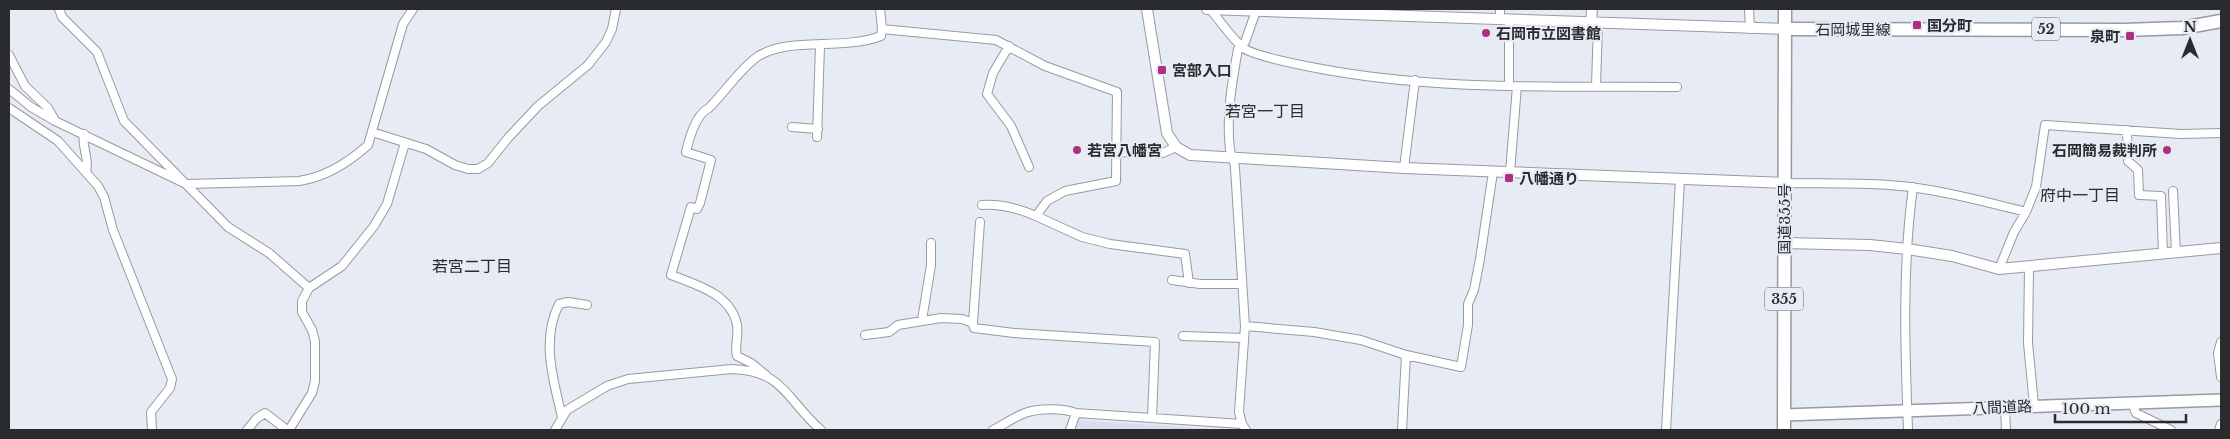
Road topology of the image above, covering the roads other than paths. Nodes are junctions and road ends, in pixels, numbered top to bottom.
1 (59, 9) edge
2 (413, 9) edge
3 (616, 9) edge
4 (880, 9) edge
5 (1147, 9) edge
6 (1209, 9) edge
7 (1500, 9) edge
8 (1592, 9) edge
9 (1749, 9) edge
10 (1785, 9) edge
11 (1256, 11) junction
12 (1505, 21) junction
13 (2221, 21) edge
14 (1595, 23) junction
15 (882, 29) junction
16 (1750, 29) junction
17 (1784, 30) junction
18 (1241, 45) junction
19 (820, 46) junction
20 (1010, 46) junction
21 (9, 55) edge
22 (12, 68) edge
23 (1415, 80) junction
24 (1512, 86) junction
25 (1596, 86) junction
26 (1677, 86) dead end
27 (9, 89) edge
28 (9, 108) edge
29 (55, 121) junction
30 (792, 127) dead end
31 (2127, 130) junction
32 (372, 132) junction
33 (84, 134) junction
34 (2221, 134) edge
35 (405, 143) junction
36 (1176, 147) junction
37 (1118, 152) junction
38 (1234, 158) junction
39 (1029, 166) dead end
40 (1404, 168) junction
41 (86, 171) junction
42 (1493, 172) junction
43 (1510, 172) junction
44 (1680, 180) junction
45 (1784, 183) junction
46 (186, 184) junction
47 (1913, 187) junction
48 (2173, 192) dead end
49 (982, 205) dead end
50 (2026, 212) junction
51 (1036, 216) junction
52 (980, 222) dead end
53 (931, 243) dead end
54 (1784, 243) junction
55 (2221, 248) edge
56 (1907, 249) junction
57 (2176, 253) junction
58 (2163, 254) junction
59 (2029, 268) junction
60 (1999, 270) junction
61 (1172, 280) dead end
62 (1189, 283) junction
63 (1242, 284) junction
64 (309, 288) junction
65 (587, 305) dead end
66 (922, 320) junction
67 (973, 323) junction
68 (1245, 326) junction
69 (865, 335) dead end
70 (1183, 336) dead end
71 (1244, 338) junction
72 (2221, 342) edge
73 (1406, 354) junction
74 (766, 375) junction
75 (2221, 377) edge
76 (2221, 400) edge
77 (2132, 403) junction
78 (2034, 406) junction
79 (2005, 407) junction
80 (1908, 411) junction
81 (1076, 414) junction
82 (1784, 415) junction
83 (562, 416) junction
84 (1152, 418) junction
85 (2221, 424) edge
86 (1244, 427) edge
87 (152, 430) edge
88 (247, 430) edge
89 (288, 430) edge
90 (555, 430) edge
91 (820, 430) edge
92 (993, 430) edge
93 (1070, 430) edge
94 (1402, 430) edge
95 (1666, 430) edge
96 (1784, 430) edge
97 (1908, 430) edge
98 (2006, 430) edge
99 (2171, 430) edge
100 (2219, 430) edge

1 - 46 street
2 - 32 street
3 - 35 street
4 - 15 street
5 - 36 street
6 - 11 street
6 - 18 street
7 - 12 street
8 - 14 street
9 - 16 street
10 - 17 main road, 国道355号 / 355
11 - 12 street
11 - 18 street
12 - 14 street
12 - 24 street
13 - 17 main road, 石岡城里線 / 52
14 - 16 street
14 - 25 street
15 - 19 street
15 - 20 street
16 - 17 street
17 - 45 main road, 国道355号 / 355
18 - 23 street
18 - 38 street
19 - 30 street
19 - 74 street
20 - 37 street
20 - 39 street
21 - 22 street
22 - 29 street
23 - 24 street
23 - 40 street
24 - 25 street
24 - 43 street
25 - 26 street
27 - 29 street
28 - 41 street
29 - 33 street
31 - 34 street
31 - 50 street
31 - 58 street
32 - 35 street
32 - 46 street
33 - 41 street
33 - 46 street
35 - 64 street
36 - 37 street
36 - 38 street
37 - 51 street
38 - 40 street
38 - 63 street
40 - 42 street
41 - 87 street
42 - 43 street
42 - 73 street
43 - 44 street
44 - 45 street
44 - 95 street
45 - 47 street
45 - 54 main road, 国道355号 / 355
46 - 64 street
47 - 50 street
47 - 56 street
48 - 57 street
49 - 51 street
50 - 60 street
51 - 62 street
52 - 67 street
53 - 66 street
54 - 56 street
54 - 82 main road, 国道355号 / 355
55 - 57 street
56 - 60 street
56 - 80 street
57 - 58 street
58 - 59 street
59 - 60 street
59 - 78 street
61 - 62 street
62 - 63 street
63 - 68 street
64 - 89 street
65 - 83 street
66 - 67 street
66 - 69 street
67 - 84 street
68 - 71 street
68 - 73 street
70 - 71 street
71 - 86 street
72 - 75 street
73 - 94 street
74 - 83 street
74 - 91 street
76 - 77 main road, 八間道路
77 - 78 main road, 八間道路
77 - 99 street
78 - 79 main road, 八間道路
79 - 80 main road, 八間道路
79 - 98 street
80 - 82 main road, 八間道路
80 - 97 street
81 - 84 street
81 - 92 street
81 - 93 street
82 - 96 main road, 国道355号 / 355
83 - 90 street
84 - 86 street
85 - 100 street
88 - 89 street

